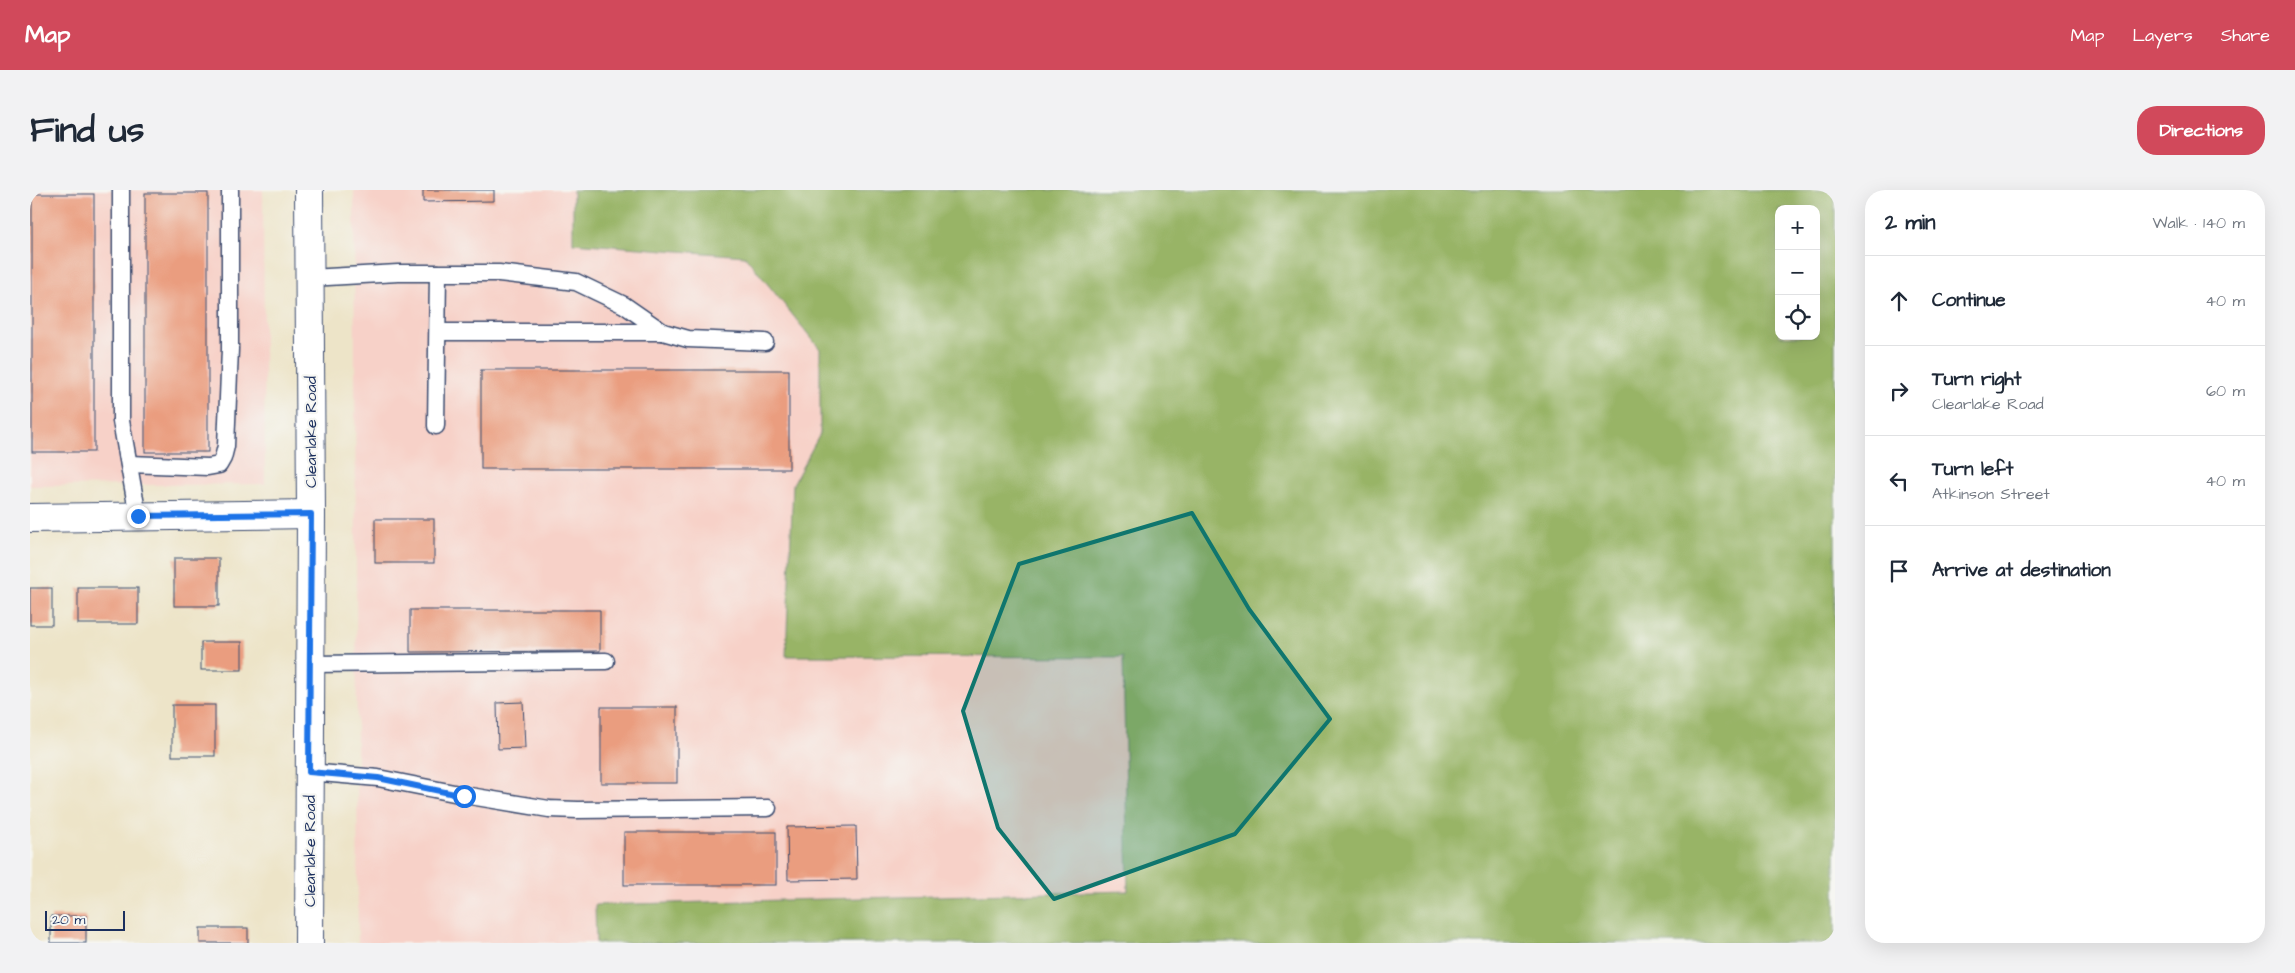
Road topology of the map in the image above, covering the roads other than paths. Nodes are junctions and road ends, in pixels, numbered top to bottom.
1 (121, 190) edge
2 (230, 190) edge
3 (309, 190) edge
4 (438, 274) junction
5 (310, 278) junction
6 (438, 332) junction
7 (663, 332) junction
8 (765, 342) dead end
9 (436, 426) dead end
10 (129, 464) junction
11 (311, 514) junction
12 (138, 516) junction
13 (30, 518) edge
14 (606, 661) dead end
15 (310, 664) junction
16 (309, 772) junction
17 (768, 808) dead end
18 (308, 943) edge

1 - 10 lane
2 - 10 lane
3 - 5 main road, Clearlake Road
4 - 5 lane
4 - 6 lane
4 - 7 lane
5 - 11 main road, Clearlake Road
6 - 7 lane
6 - 9 lane
7 - 8 lane
10 - 12 lane
11 - 12 main road
11 - 15 main road, Clearlake Road
12 - 13 main road
14 - 15 lane
15 - 16 main road, Clearlake Road
16 - 17 lane
16 - 18 main road, Clearlake Road

